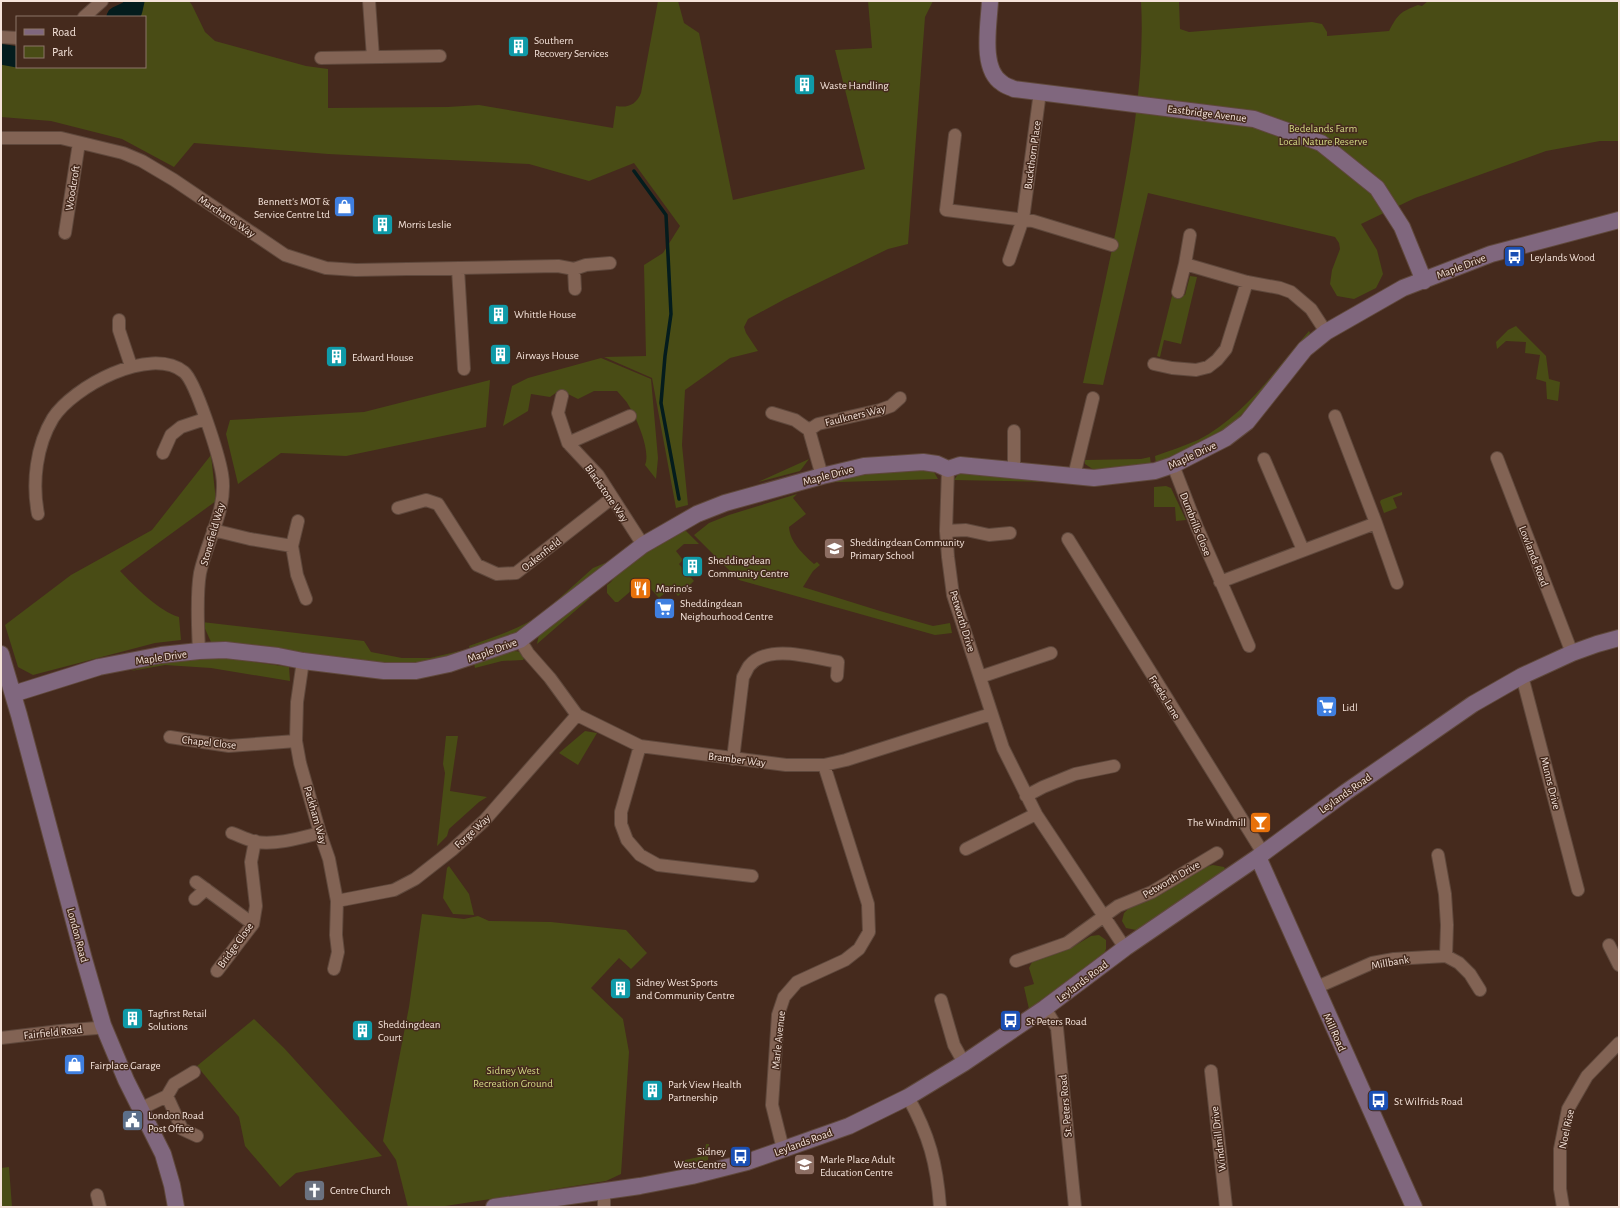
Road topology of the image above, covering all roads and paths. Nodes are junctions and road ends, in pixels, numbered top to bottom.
1 (102, 1) edge
2 (369, 1) edge
3 (990, 1) edge
4 (85, 16) edge
5 (1, 37) edge
6 (16, 38) edge
7 (440, 56) dead end
8 (373, 57) junction
9 (321, 58) dead end
10 (1040, 92) junction
11 (955, 135) dead end
12 (1, 138) edge
13 (79, 143) junction
14 (1023, 219) junction
15 (1619, 220) edge
16 (65, 233) dead end
17 (1190, 235) dead end
18 (1112, 245) dead end
19 (1010, 260) dead end
20 (610, 263) dead end
21 (1184, 264) junction
22 (458, 269) junction
23 (574, 269) junction
24 (1424, 281) junction
25 (1247, 282) junction
26 (575, 288) dead end
27 (1178, 292) dead end
28 (119, 320) dead end
29 (1326, 332) junction
30 (1154, 364) dead end
31 (131, 366) junction
32 (464, 369) dead end
33 (562, 396) dead end
34 (900, 398) dead end
35 (1093, 398) dead end
36 (772, 413) dead end
37 (630, 416) dead end
38 (1335, 416) dead end
39 (205, 419) junction
40 (809, 430) junction
41 (1014, 431) dead end
42 (568, 443) junction
43 (163, 452) dead end
44 (1497, 458) dead end
45 (1264, 459) dead end
46 (1173, 465) junction
47 (948, 469) junction
48 (1014, 470) junction
49 (822, 476) junction
50 (1074, 476) junction
51 (612, 498) junction
52 (398, 508) dead end
53 (38, 514) dead end
54 (298, 521) dead end
55 (1376, 523) junction
56 (213, 530) junction
57 (946, 531) junction
58 (1010, 533) dead end
59 (1068, 539) dead end
60 (643, 545) junction
61 (292, 546) junction
62 (1303, 550) junction
63 (1220, 582) junction
64 (1397, 583) dead end
65 (306, 599) dead end
66 (1619, 638) edge
67 (520, 640) junction
68 (1248, 646) dead end
69 (199, 651) junction
70 (1052, 653) dead end
71 (1572, 653) junction
72 (1, 655) edge
73 (303, 661) junction
74 (837, 676) dead end
75 (1522, 676) junction
76 (980, 677) junction
77 (13, 694) junction
78 (991, 714) junction
79 (577, 715) junction
80 (170, 737) dead end
81 (296, 741) junction
82 (640, 746) junction
83 (733, 759) junction
84 (824, 765) junction
85 (1114, 766) dead end
86 (1026, 796) junction
87 (1036, 814) junction
88 (232, 833) dead end
89 (320, 833) junction
90 (255, 841) junction
91 (966, 849) dead end
92 (1217, 853) dead end
93 (1261, 855) junction
94 (1438, 855) dead end
95 (752, 876) dead end
96 (1578, 890) dead end
97 (195, 899) dead end
98 (337, 901) junction
99 (1105, 916) junction
100 (253, 924) junction
101 (1609, 945) dead end
102 (1125, 948) junction
103 (1446, 956) junction
104 (1016, 961) dead end
105 (1619, 965) edge
106 (334, 969) dead end
107 (217, 971) dead end
108 (1315, 988) junction
109 (1480, 990) dead end
110 (941, 1000) dead end
111 (1046, 1008) junction
112 (103, 1025) junction
113 (1, 1038) edge
114 (1619, 1043) edge
115 (964, 1063) junction
116 (1211, 1071) dead end
117 (194, 1072) dead end
118 (167, 1096) junction
119 (908, 1097) junction
120 (140, 1109) junction
121 (197, 1136) dead end
122 (783, 1149) junction
123 (97, 1195) dead end
124 (604, 1199) edge
125 (100, 1207) edge
126 (176, 1207) edge
127 (494, 1207) edge
128 (940, 1207) edge
129 (1075, 1207) edge
130 (1226, 1207) edge
131 (1414, 1207) edge
132 (1563, 1207) edge

1 - 4 street
2 - 8 street
3 - 10 street, Eastbridge Avenue
5 - 6 street
7 - 8 street
8 - 9 street
10 - 14 street, Buckthorn Place
10 - 24 street, Eastbridge Avenue
11 - 14 street
12 - 13 street, Marchants Way
13 - 16 street, Woodcroft
13 - 22 street, Marchants Way
14 - 18 street
14 - 19 street, Buckthorn Place
15 - 24 street, Maple Drive
17 - 21 street
20 - 23 street, Marchants Way
21 - 25 street
21 - 27 street
22 - 23 street, Marchants Way
22 - 32 street
23 - 26 street
24 - 29 street, Maple Drive
25 - 29 street
25 - 30 street
28 - 31 street
29 - 46 street, Maple Drive
31 - 39 street, Stonefield Way
31 - 53 street, Stonefield Way
33 - 42 street, Blackstone Way
34 - 40 street, Faulkners Way
35 - 50 street
36 - 40 street
37 - 42 street
38 - 55 street
39 - 43 street
39 - 56 street, Stonefield Way
40 - 49 street
41 - 48 street
42 - 51 street, Blackstone Way
44 - 71 street, Lowlands Road
45 - 62 street
46 - 50 street, Maple Drive
46 - 63 street, Dumbrills Close
47 - 48 street, Maple Drive
47 - 49 street, Maple Drive
47 - 57 street, Petworth Drive
48 - 50 street, Maple Drive
49 - 60 street, Maple Drive
51 - 52 street, Oakenfield
51 - 60 street, Blackstone Way
54 - 61 street
55 - 62 street
55 - 64 street
56 - 61 street
56 - 69 street, Stonefield Way
57 - 58 street
57 - 76 street, Petworth Drive
59 - 93 street, Freeks Lane
60 - 67 street, Maple Drive
61 - 65 street
62 - 63 street
63 - 68 street, Dumbrills Close
66 - 71 street, Leylands Road
67 - 73 street, Maple Drive
67 - 79 street, Bramber Way
69 - 73 street, Maple Drive
69 - 77 street, Maple Drive
70 - 76 street
71 - 75 street, Leylands Road
72 - 77 street, London Road
73 - 81 street, Packham Way
74 - 83 street
75 - 93 street, Leylands Road
75 - 96 street, Munns Drive
76 - 78 street, Petworth Drive
77 - 112 street, London Road
78 - 84 street, Bramber Way
78 - 86 street, Petworth Drive
79 - 82 street, Bramber Way
79 - 98 street, Forge Way
80 - 81 street, Chapel Close
81 - 89 street, Packham Way
82 - 83 street, Bramber Way
82 - 95 street
83 - 84 street, Bramber Way
84 - 122 street, Marle Avenue
85 - 86 street
86 - 87 street, Petworth Drive
87 - 91 street
87 - 99 street, Petworth Drive
88 - 90 street
89 - 90 street
89 - 98 street, Packham Way
90 - 100 street, Bridge Close
92 - 99 street, Petworth Drive
93 - 102 street, Leylands Road
93 - 108 street, Mill Road
94 - 103 street
97 - 100 street
98 - 106 street, Packham Way
99 - 102 street, Petworth Drive
99 - 104 street, Petworth Drive
100 - 107 street, Bridge Close
101 - 105 street
102 - 111 street, Leylands Road
103 - 108 street, Millbank
103 - 109 street
108 - 131 street, Mill Road
110 - 115 street
111 - 115 street, Leylands Road
111 - 129 street, St. Peters Road
112 - 113 street, Fairfield Road
112 - 120 street, London Road
114 - 132 street, Noel Rise
115 - 119 street, Leylands Road
116 - 130 street, Windmill Drive
117 - 118 street
118 - 120 street
118 - 121 street
119 - 122 street, Leylands Road
119 - 128 street
120 - 126 street, London Road
122 - 124 street, Leylands Road
123 - 125 street
124 - 127 street, Leylands Road

